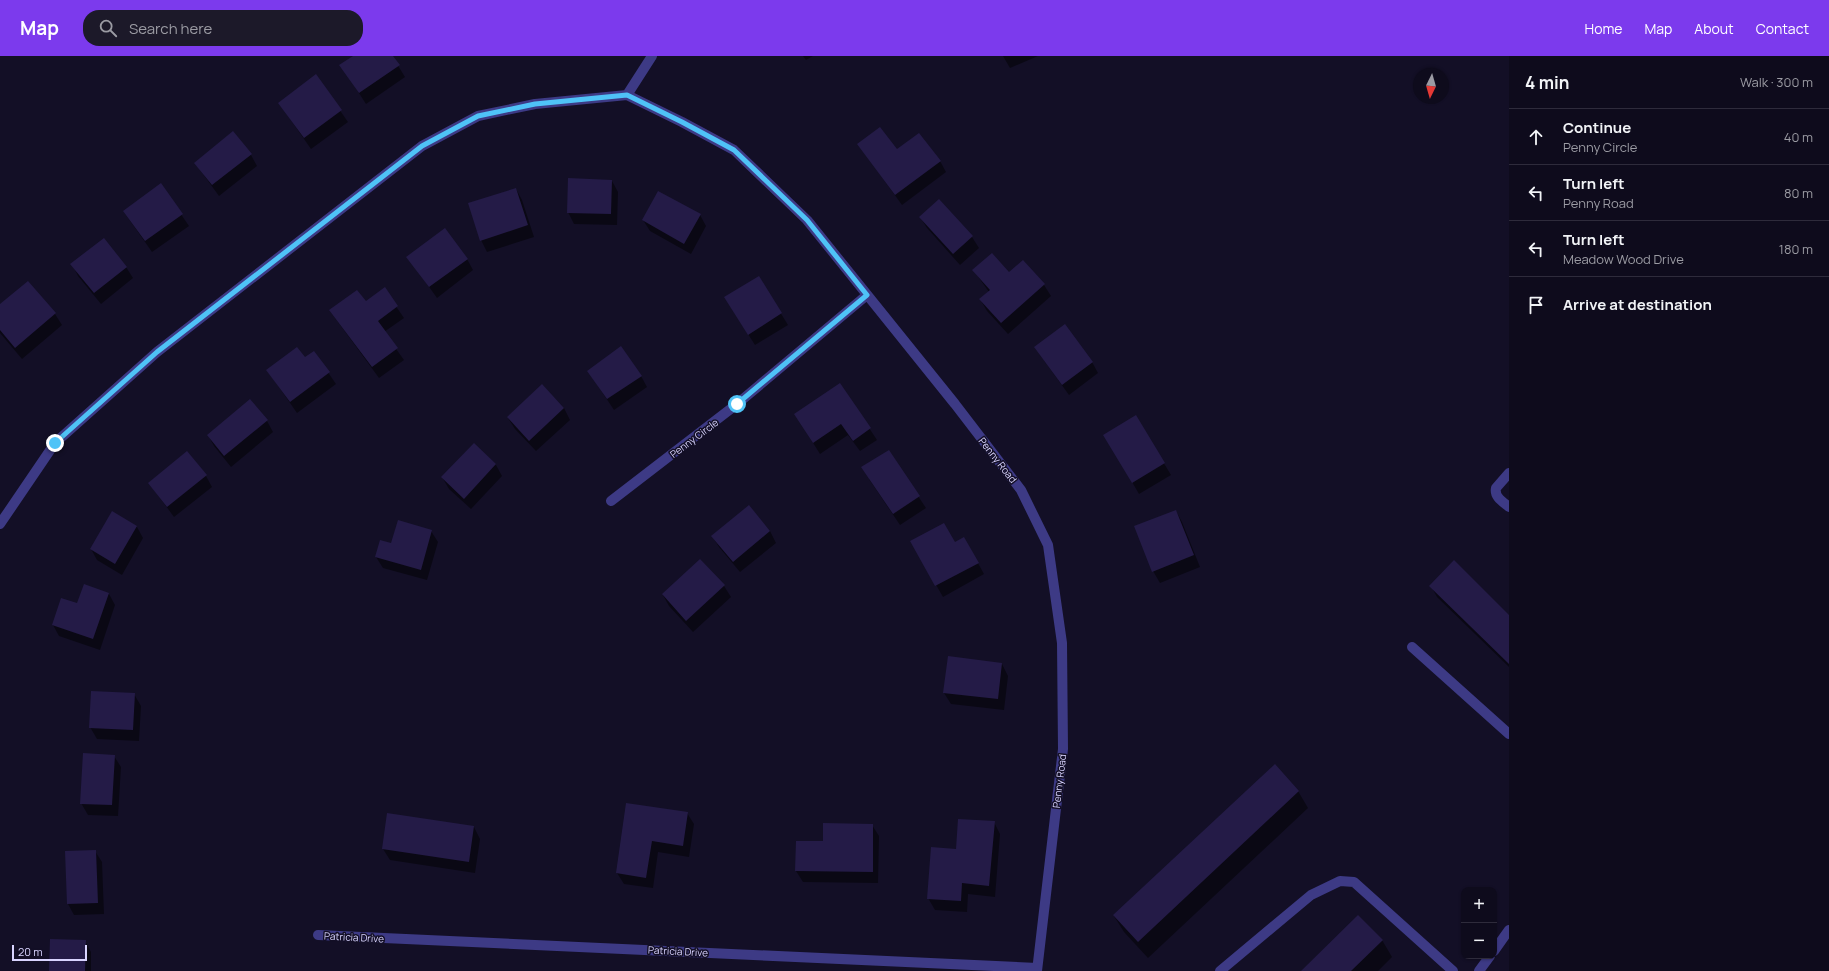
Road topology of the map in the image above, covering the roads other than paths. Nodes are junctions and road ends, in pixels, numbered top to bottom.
1 (652, 56) edge
2 (627, 95) junction
3 (867, 295) junction
4 (1509, 473) edge
5 (611, 500) dead end
6 (1509, 507) edge
7 (0, 522) edge
8 (1412, 648) dead end
9 (1509, 734) edge
10 (1509, 930) edge
11 (318, 935) dead end
12 (1497, 947) edge
13 (1488, 959) edge
14 (1037, 969) edge
15 (1220, 971) edge
16 (1452, 971) edge
17 (1479, 971) edge

1 - 2 street
2 - 3 street, Penny Road
2 - 7 street
3 - 5 street, Penny Circle
3 - 14 street, Penny Road
4 - 6 street
8 - 9 street
10 - 12 street
11 - 14 street, Patricia Drive
13 - 17 street
15 - 16 street

